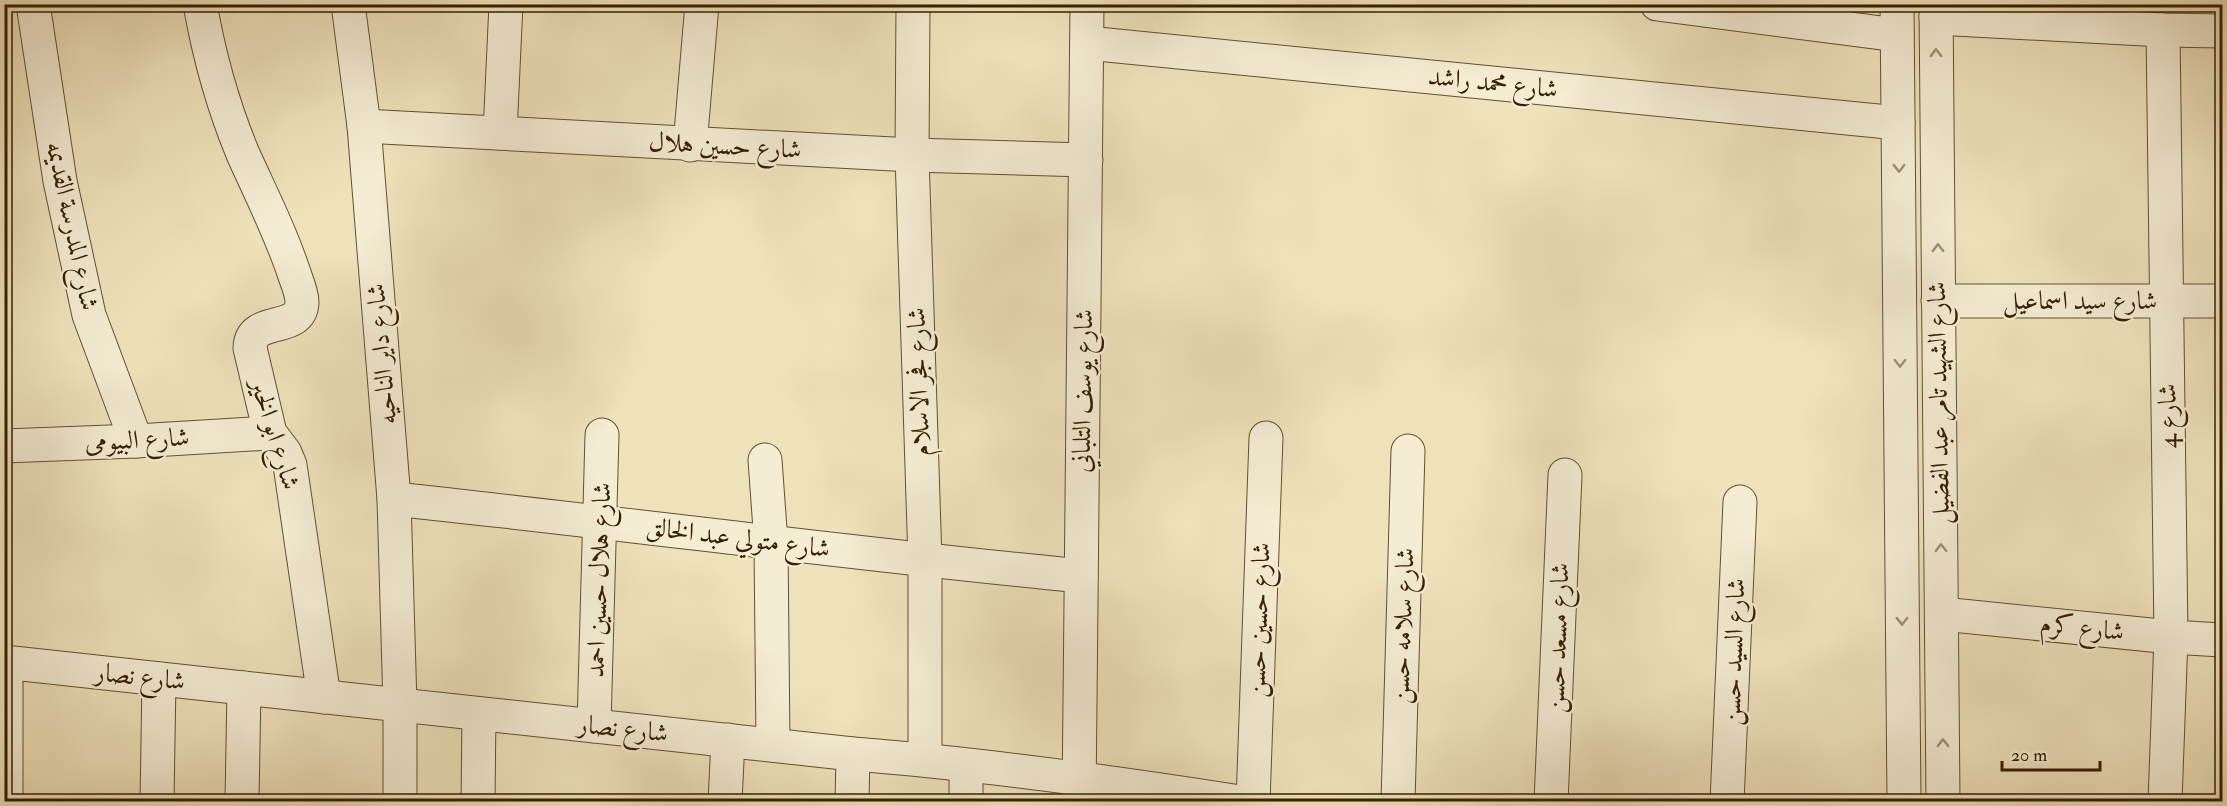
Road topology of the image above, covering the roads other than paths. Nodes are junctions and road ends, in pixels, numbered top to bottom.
1 (33, 4) edge
2 (200, 4) edge
3 (348, 4) edge
4 (506, 4) edge
5 (702, 4) edge
6 (913, 4) edge
7 (1088, 4) edge
8 (1657, 4) edge
9 (1936, 11) edge
10 (1897, 20) edge
11 (2163, 30) junction
12 (2223, 31) edge
13 (1087, 44) junction
14 (1898, 123) junction
15 (364, 126) junction
16 (500, 133) junction
17 (690, 145) junction
18 (912, 155) junction
19 (1086, 160) junction
20 (1938, 301) junction
21 (2166, 301) junction
22 (2223, 301) edge
23 (270, 433) junction
24 (602, 435) dead end
25 (1266, 438) dead end
26 (136, 441) junction
27 (4, 446) edge
28 (1408, 452) dead end
29 (765, 460) dead end
30 (1565, 475) dead end
31 (394, 498) junction
32 (1740, 502) dead end
33 (601, 521) junction
34 (771, 543) junction
35 (925, 561) junction
36 (1081, 576) junction
37 (1941, 614) junction
38 (2171, 637) junction
39 (2223, 640) edge
40 (5, 662) edge
41 (159, 679) junction
42 (244, 688) junction
43 (324, 697) junction
44 (400, 705) junction
45 (479, 714) junction
46 (594, 726) junction
47 (728, 740) junction
48 (773, 745) junction
49 (853, 754) junction
50 (925, 759) junction
51 (966, 766) junction
52 (1079, 789) edge
53 (6, 801) edge
54 (157, 801) edge
55 (242, 801) edge
56 (400, 801) edge
57 (478, 801) edge
58 (724, 801) edge
59 (852, 801) edge
60 (966, 801) edge
61 (1240, 801) edge
62 (1253, 801) edge
63 (1398, 801) edge
64 (1551, 801) edge
65 (1727, 801) edge
66 (1904, 801) edge
67 (1943, 801) edge
68 (2165, 801) edge

1 - 26 street, شارع المدرسة القديمه
2 - 23 street, شارع ابو الخير
3 - 15 street, شارع داير الناحيه
4 - 16 street
5 - 17 street
6 - 18 street, شارع فجر الاسلام
7 - 13 street, شارع يوسف التلباني
8 - 10 street
9 - 11 street
20 -> 9 street, شارع الشهيد تامر عبد الفضيل
10 - 14 street, شارع الشهيد تامر عبد الفضيل
11 - 12 street
11 - 21 street, شارع 4
13 - 14 street, شارع محمد راشد
13 - 19 street, شارع يوسف التلباني
14 -> 66 street, شارع الشهيد تامر عبد الفضيل
15 - 16 street, شارع حسين هلال
15 - 31 street, شارع داير الناحيه
16 - 17 street, شارع حسين هلال
17 - 18 street, شارع حسين هلال
18 - 19 street, شارع حسين هلال
18 - 35 street, شارع فجر الاسلام
19 - 36 street, شارع يوسف التلباني
20 - 21 street, شارع سيد اسماعيل
37 -> 20 street, شارع الشهيد تامر عبد الفضيل
21 - 22 street, شارع سيد اسماعيل
21 - 38 street, شارع 4
23 - 26 street, شارع البيومى
23 - 43 street, شارع ابو الخير
24 - 33 street, شارع هلال حسين احمد
25 - 62 street, شارع حسين حسن
26 - 27 street, شارع البيومى
28 - 63 street, شارع سلامه حسن
29 - 34 street
30 - 64 street, شارع مسعد حسن
31 - 33 street, شارع متولي عبد الخالق
31 - 44 street, شارع داير الناحيه
32 - 65 street, شارع السيد حسن
33 - 34 street, شارع متولي عبد الخالق
33 - 46 street, شارع هلال حسين احمد
34 - 35 street, شارع متولي عبد الخالق
34 - 48 street
35 - 36 street, شارع متولي عبد الخالق
35 - 50 street, شارع فجر الاسلام
36 - 52 street, شارع يوسف التلباني
37 - 38 street, شارع كرم
67 -> 37 street, شارع الشهيد تامر عبد الفضيل
38 - 39 street, شارع كرم
38 - 68 street, شارع 4
40 - 41 street, شارع نصار
40 - 53 street
41 - 42 street, شارع نصار
41 - 54 street
42 - 43 street, شارع نصار
42 - 55 street
43 - 44 street, شارع نصار
44 - 45 street, شارع نصار
44 - 56 street, شارع داير الناحيه
45 - 46 street, شارع نصار
45 - 57 street
46 - 47 street, شارع نصار
47 - 48 street, شارع نصار
47 - 58 street
48 - 49 street, شارع نصار
49 - 50 street, شارع نصار
49 - 59 street
50 - 51 street, شارع نصار
51 - 52 street, شارع نصار
51 - 60 street
52 - 61 street, شارع نصار

